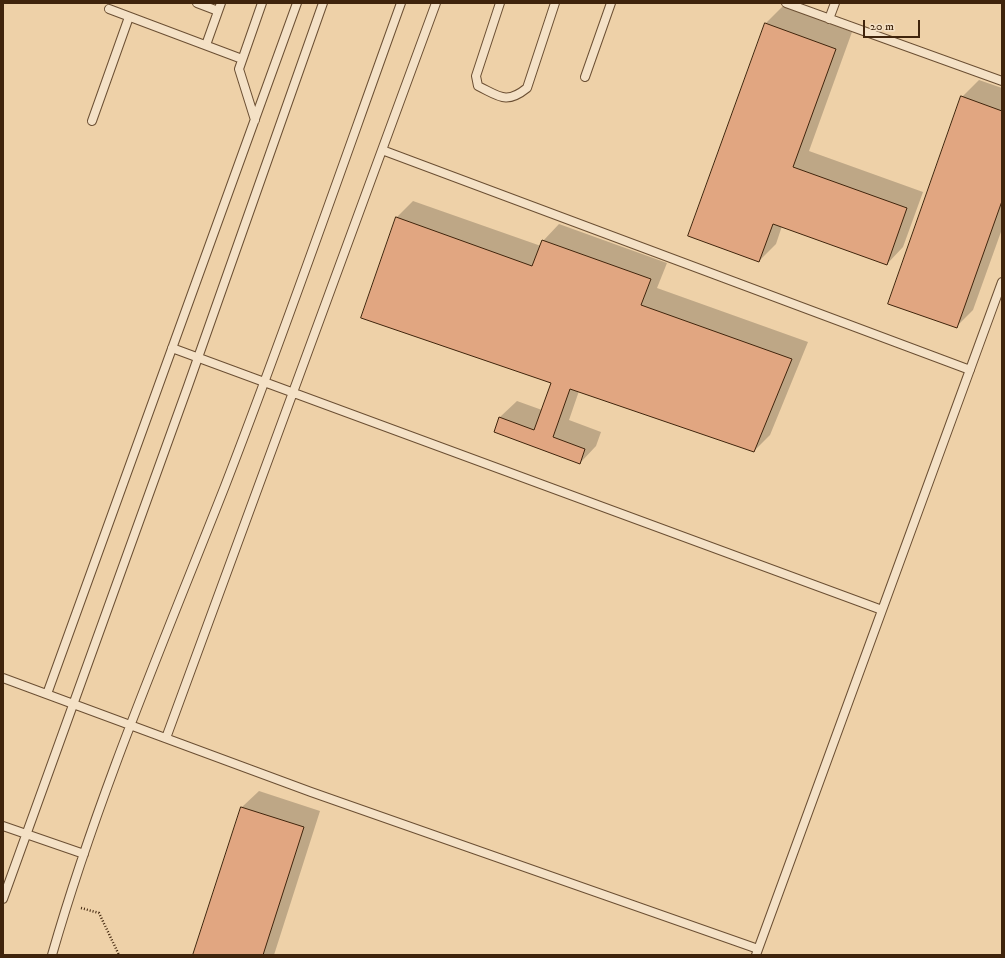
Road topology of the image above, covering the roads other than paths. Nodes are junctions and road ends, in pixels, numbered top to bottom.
1 (197, 3) edge
2 (262, 3) edge
3 (297, 3) edge
4 (323, 3) edge
5 (401, 3) edge
6 (436, 3) edge
7 (500, 3) edge
8 (555, 3) edge
9 (611, 3) edge
10 (786, 3) edge
11 (835, 3) edge
12 (219, 7) edge
13 (109, 9) dead end
14 (129, 17) junction
15 (829, 19) junction
16 (206, 45) junction
17 (242, 58) junction
18 (585, 77) dead end
19 (1002, 81) edge
20 (255, 120) junction
21 (92, 121) dead end
22 (382, 150) junction
23 (1002, 282) edge
24 (172, 348) junction
25 (198, 358) junction
26 (970, 370) junction
27 (265, 383) junction
28 (292, 393) junction
29 (882, 610) junction
30 (3, 678) edge
31 (47, 694) junction
32 (74, 704) junction
33 (132, 726) junction
34 (166, 738) junction
35 (3, 826) edge
36 (25, 834) junction
37 (84, 854) junction
38 (3, 898) edge
39 (757, 952) edge
40 (52, 955) edge

1 - 12 lane
2 - 17 lane
3 - 20 lane
4 - 25 lane
5 - 27 lane
6 - 22 lane
7 - 8 lane
9 - 18 lane
10 - 15 lane
11 - 15 lane
12 - 16 lane
13 - 14 lane
14 - 16 lane
14 - 21 lane
15 - 19 lane
16 - 17 lane
17 - 20 lane
20 - 24 lane
22 - 26 lane
22 - 28 lane
23 - 26 lane
24 - 25 lane
24 - 31 lane
25 - 27 lane
25 - 32 lane
26 - 29 lane
27 - 28 lane
27 - 33 lane
28 - 29 lane
28 - 34 lane
29 - 39 lane
30 - 31 lane
31 - 32 lane
32 - 33 lane
32 - 36 lane
33 - 34 lane
33 - 37 lane
34 - 39 lane
35 - 36 lane
36 - 37 lane
36 - 38 lane
37 - 40 lane

